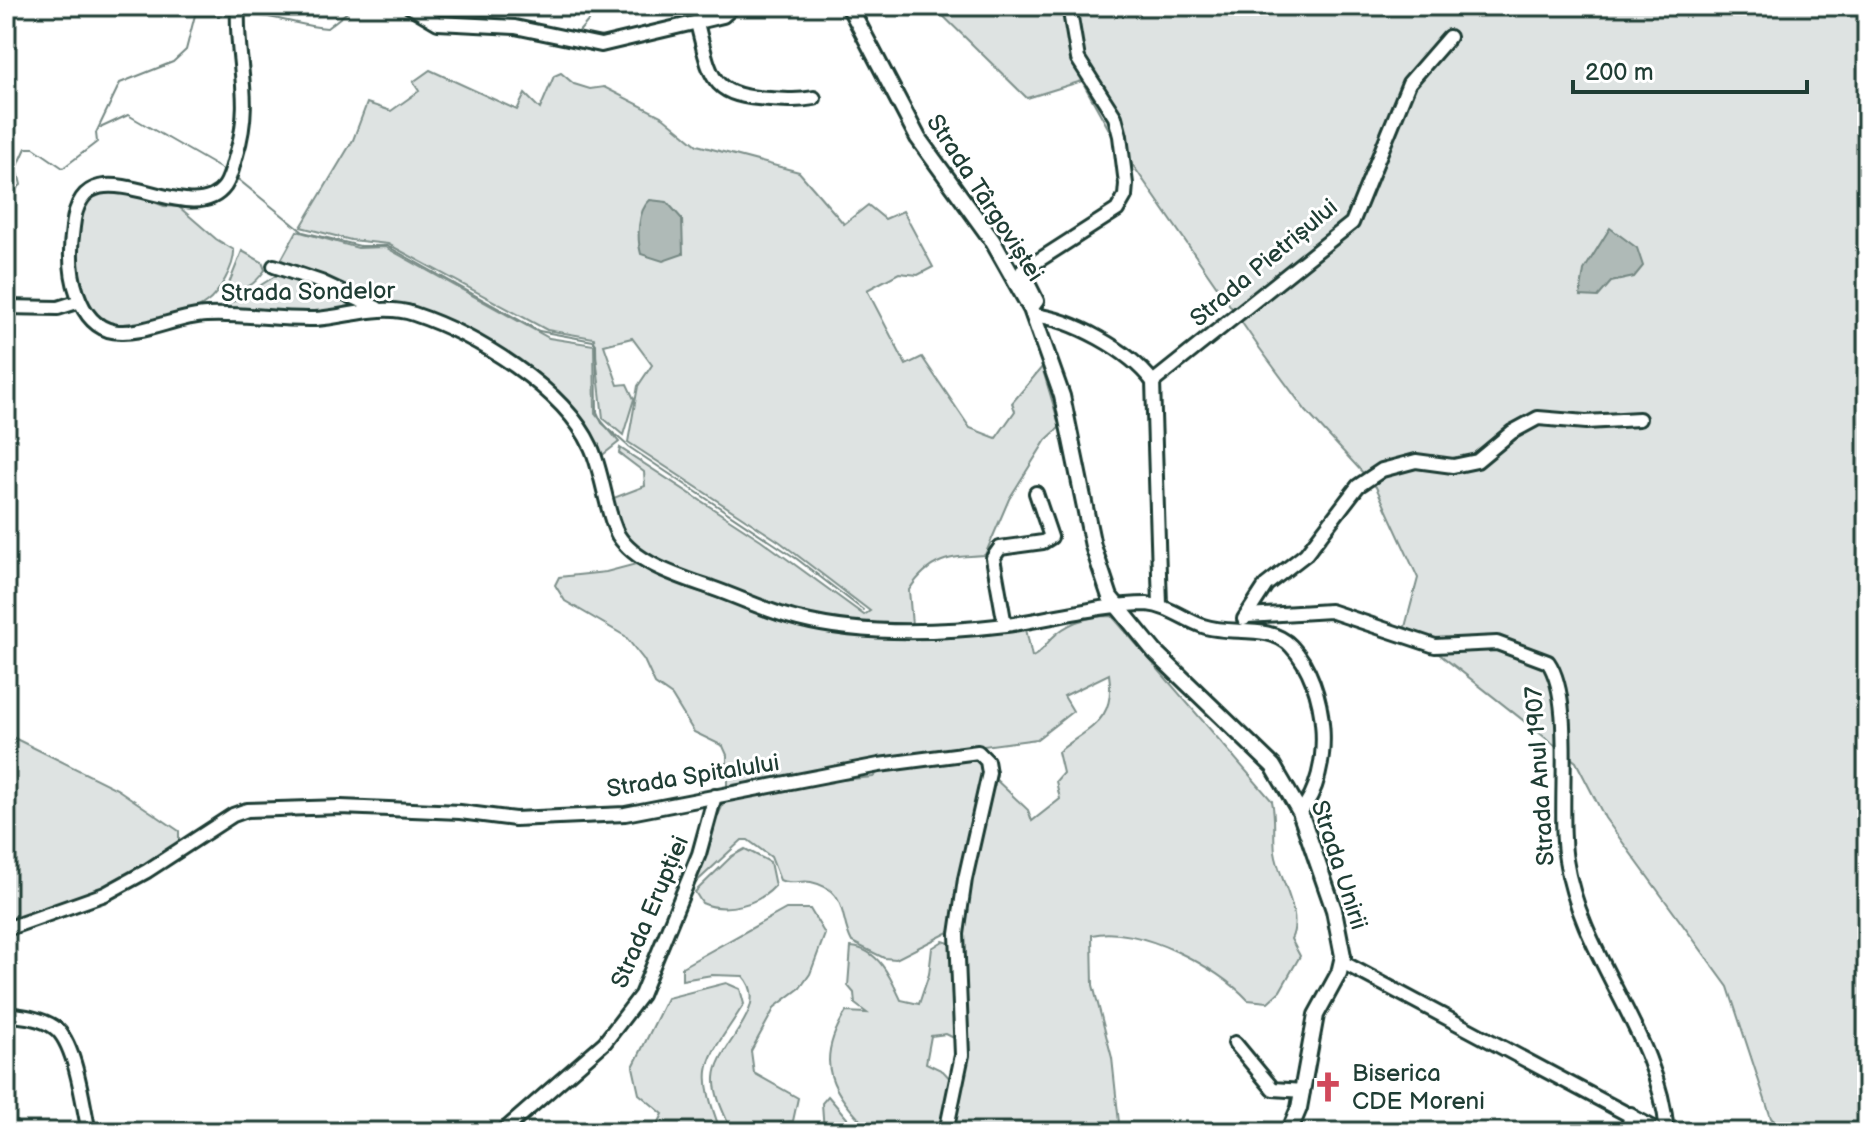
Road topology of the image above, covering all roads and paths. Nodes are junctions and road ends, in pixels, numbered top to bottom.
1 (238, 6) edge
2 (409, 6) edge
3 (734, 6) edge
4 (849, 6) edge
5 (1069, 6) edge
6 (697, 23) junction
7 (1449, 37) dead end
8 (814, 98) dead end
9 (274, 266) dead end
10 (1018, 274) junction
11 (80, 301) junction
12 (6, 307) edge
13 (377, 308) junction
14 (1032, 312) junction
15 (1153, 382) junction
16 (1639, 419) dead end
17 (1036, 493) dead end
18 (1160, 605) junction
19 (1116, 606) junction
20 (1247, 616) junction
21 (1005, 625) junction
22 (1133, 628) joint
23 (1228, 629) junction
24 (715, 796) junction
25 (1300, 812) junction
26 (6, 929) edge
27 (1342, 962) junction
28 (6, 1014) edge
29 (1235, 1043) dead end
30 (1303, 1091) junction
31 (1631, 1114) junction
32 (89, 1132) edge
33 (502, 1132) edge
34 (946, 1132) edge
35 (1289, 1132) edge
36 (1627, 1132) edge
37 (1664, 1132) edge

1 - 11 street
2 - 6 street
3 - 6 street
4 - 10 main road, Strada Târgoviștei
5 - 10 street
6 - 8 street
7 - 15 street, Strada Pietrișului
9 - 13 street
10 - 14 main road, Strada Târgoviștei
11 - 12 street
11 - 13 street, Strada Sondelor
13 - 21 street, Strada Sondelor
14 - 15 street
14 - 19 main road, Strada Târgoviștei
15 - 18 street
16 - 20 street
17 - 21 street
18 - 19 street
18 - 23 street
19 - 21 street, Strada Sondelor
19 - 22 main road, Strada Târgoviștei
20 - 23 street
20 - 37 street, Strada Anul 1907
22 - 25 main road, Strada Unirii
23 - 25 street
24 - 26 street, Strada Spitalului
24 - 33 street, Strada Erupției
24 - 34 street, Strada Spitalului
25 - 27 main road, Strada Unirii
27 - 30 main road
27 - 31 street, Strada Unirii
28 - 32 street
29 - 30 street
30 - 35 main road
31 - 36 street
31 - 37 street, Strada Unirii

